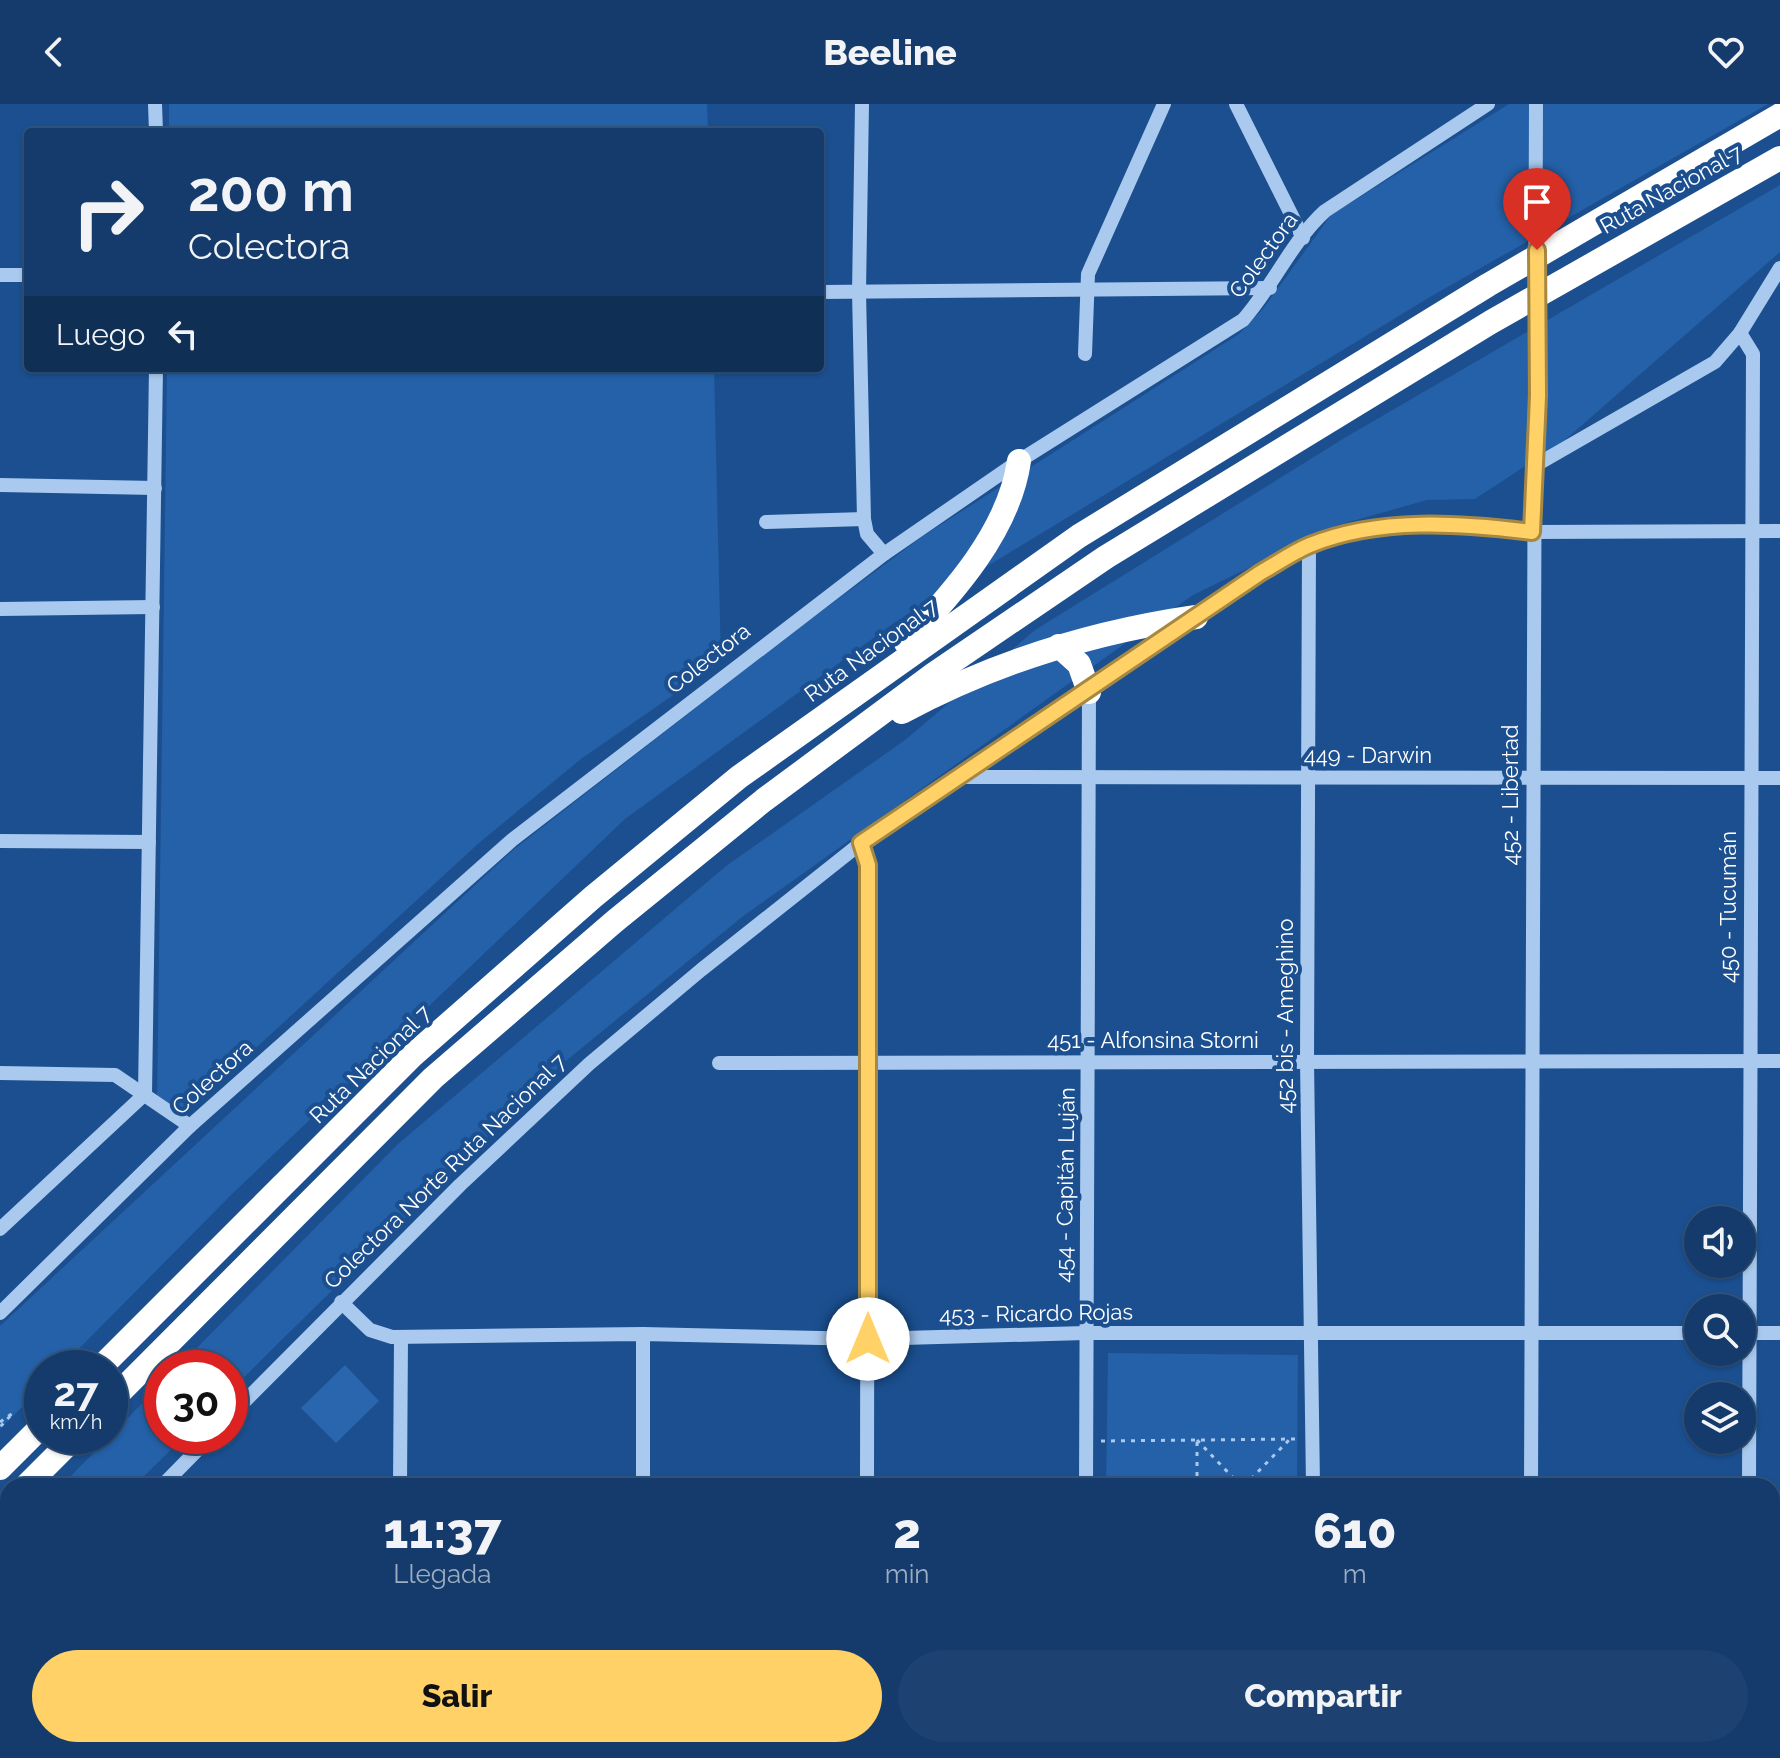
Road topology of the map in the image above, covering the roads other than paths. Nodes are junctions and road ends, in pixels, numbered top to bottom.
1 (155, 104) edge
2 (862, 104) edge
3 (1164, 104) edge
4 (1236, 104) edge
5 (1488, 104) edge
6 (1536, 104) edge
7 (1780, 115) edge
8 (156, 128) edge
9 (1780, 158) edge
10 (1303, 238) junction
11 (1780, 268) edge
12 (0, 275) edge
13 (24, 275) edge
14 (1776, 282) edge
15 (1088, 288) junction
16 (1270, 288) junction
17 (824, 292) edge
18 (859, 292) junction
19 (1740, 333) junction
20 (1085, 354) dead end
21 (156, 372) edge
22 (1019, 461) junction
23 (1536, 465) junction
24 (0, 485) edge
25 (155, 488) junction
26 (864, 519) junction
27 (766, 522) dead end
28 (1751, 531) junction
29 (1780, 531) edge
30 (1532, 532) junction
31 (1309, 545) junction
32 (884, 554) junction
33 (153, 607) junction
34 (0, 609) edge
35 (1196, 617) junction
36 (1059, 646) junction
37 (869, 683) junction
38 (1089, 692) junction
39 (823, 756) junction
40 (1087, 775) junction
41 (957, 777) junction
42 (1308, 777) junction
43 (1532, 777) junction
44 (1751, 778) junction
45 (1780, 778) edge
46 (0, 841) edge
47 (149, 842) junction
48 (861, 843) junction
49 (1307, 1061) junction
50 (1531, 1061) junction
51 (1750, 1061) junction
52 (1780, 1061) edge
53 (870, 1062) junction
54 (1089, 1062) junction
55 (719, 1063) dead end
56 (0, 1073) edge
57 (145, 1094) junction
58 (190, 1126) junction
59 (0, 1229) edge
60 (1747, 1294) edge
61 (341, 1302) junction
62 (0, 1313) edge
63 (1085, 1333) junction
64 (1312, 1333) junction
65 (1531, 1333) junction
66 (1684, 1333) edge
67 (1756, 1333) edge
68 (1780, 1333) edge
69 (643, 1334) junction
70 (401, 1337) junction
71 (868, 1339) junction
72 (118, 1350) edge
73 (1747, 1366) edge
74 (128, 1384) edge
75 (248, 1398) edge
76 (24, 1444) edge
77 (58, 1454) edge
78 (193, 1454) edge
79 (0, 1468) edge
80 (34, 1478) edge
81 (170, 1478) edge
82 (400, 1478) edge
83 (643, 1478) edge
84 (867, 1478) edge
85 (1086, 1478) edge
86 (1313, 1478) edge
87 (1531, 1478) edge
88 (1749, 1478) edge

1 - 8 street
2 - 18 street
3 - 15 street
4 - 10 street
5 - 10 street, Colectora
6 - 23 street, 452 - Libertad
7 - 37 highway, Ruta Nacional 7
9 - 39 highway, Ruta Nacional 7
10 - 16 street, Colectora
11 - 14 street
12 - 13 street
14 - 19 street
15 - 16 street
15 - 18 street
15 - 20 street
16 - 22 street, Colectora
17 - 18 street
18 - 26 street
19 - 23 street
19 - 28 street, 450 - Tucumán
21 - 25 street
22 - 32 street, Colectora
22 - 37 highway
23 - 30 street, 452 - Libertad
24 - 25 street
25 - 33 street
26 - 27 street
26 - 32 street
28 - 29 street
28 - 30 street
28 - 44 street, 450 - Tucumán
30 - 31 street
30 - 43 street, 452 - Libertad
31 - 35 street
31 - 42 street, 452 bis - Ameghino
32 - 58 street, Colectora
33 - 34 street
33 - 47 street
35 - 36 highway
35 - 38 street
36 - 38 highway
36 - 39 highway
37 - 72 highway, Ruta Nacional 7
38 - 40 street, 454 - Capitán Luján
38 - 41 street
39 - 74 highway, Ruta Nacional 7
40 - 41 street, 449 - Darwin
40 - 42 street, 449 - Darwin
40 - 54 street, 454 - Capitán Luján
41 - 48 street
42 - 43 street, 449 - Darwin
42 - 49 street, 452 bis - Ameghino
43 - 44 street, 449 - Darwin
43 - 50 street, 452 - Libertad
44 - 45 street, 449 - Darwin
44 - 51 street, 450 - Tucumán
46 - 47 street
47 - 57 street
48 - 53 street
48 - 61 street, Colectora Norte Ruta Nacional 7
49 - 50 street, 451 - Alfonsina Storni
49 - 54 street, 451 - Alfonsina Storni
49 - 64 street, 452 bis - Ameghino
50 - 51 street, 451 - Alfonsina Storni
50 - 65 street, 452 - Libertad
51 - 52 street, 451 - Alfonsina Storni
51 - 60 street, 450 - Tucumán
53 - 54 street, 451 - Alfonsina Storni
53 - 55 street, 451 - Alfonsina Storni
53 - 71 street
54 - 63 street, 454 - Capitán Luján
56 - 57 street
57 - 58 street
57 - 59 street
58 - 62 street, Colectora
61 - 70 street, 453 - Ricardo Rojas
61 - 75 street, Colectora Norte Ruta Nacional 7
63 - 64 street, 453 - Ricardo Rojas
63 - 71 street, 453 - Ricardo Rojas
63 - 85 street, 454 - Capitán Luján
64 - 65 street, 453 - Ricardo Rojas
64 - 86 street, 452 bis - Ameghino
65 - 66 street, 453 - Ricardo Rojas
65 - 87 street, 452 - Libertad
67 - 68 street
69 - 70 street, 453 - Ricardo Rojas
69 - 71 street, 453 - Ricardo Rojas
69 - 83 street
70 - 82 street
71 - 84 street
73 - 88 street, 450 - Tucumán
76 - 79 highway
77 - 80 highway
78 - 81 street

